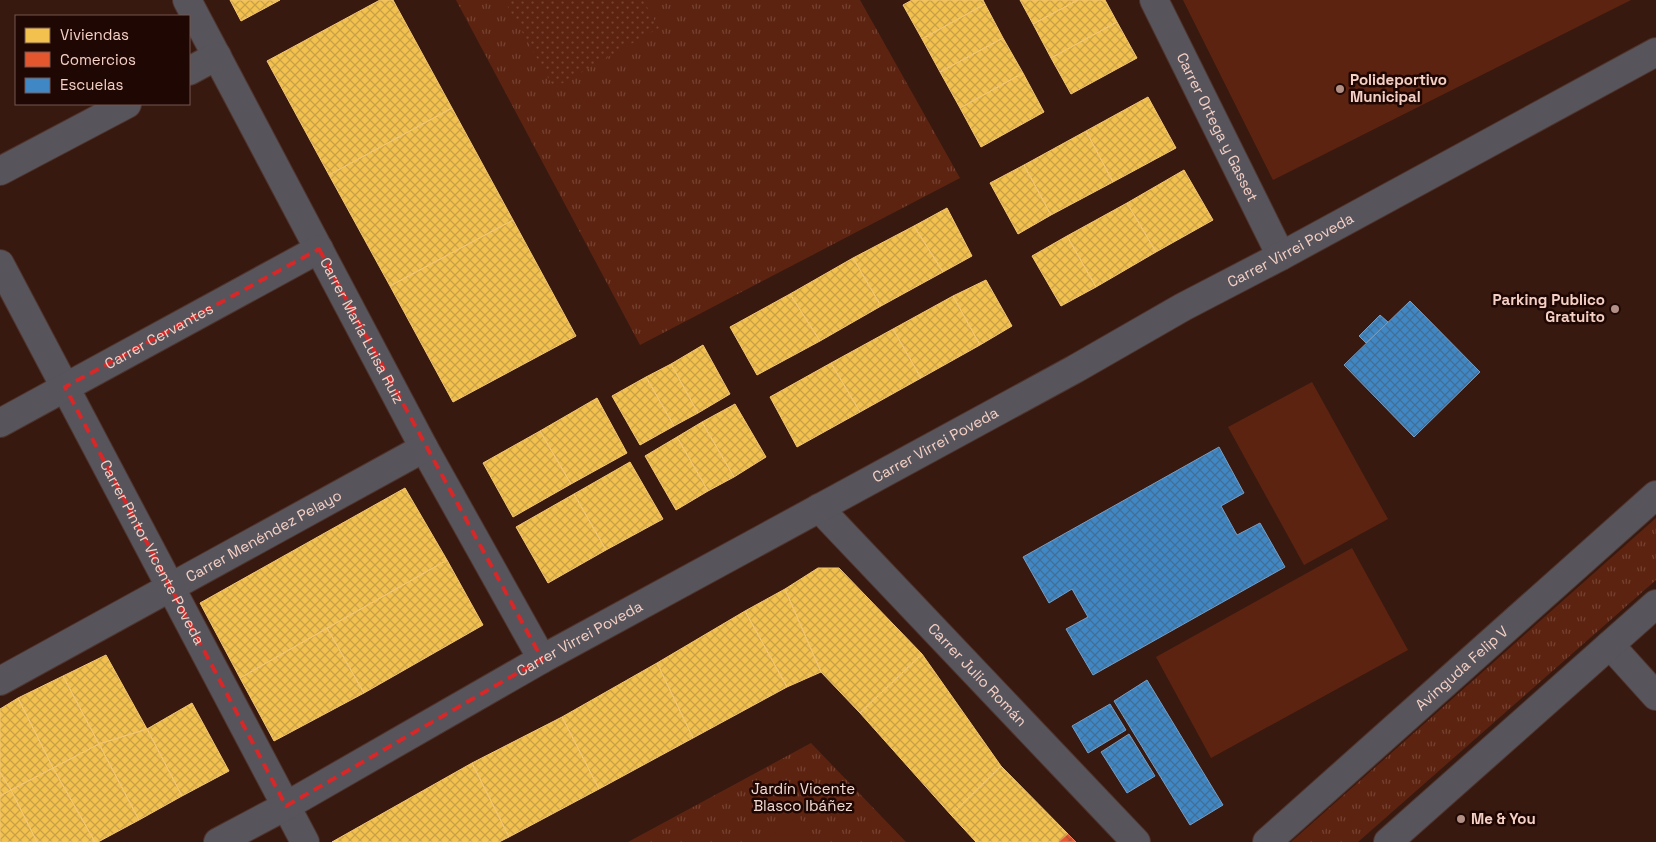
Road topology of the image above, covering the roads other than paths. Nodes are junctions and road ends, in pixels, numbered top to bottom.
1 (187, 0) edge
2 (1154, 0) edge
3 (1656, 52) edge
4 (216, 56) junction
5 (190, 70) edge
6 (125, 105) edge
7 (0, 171) edge
8 (319, 249) junction
9 (1281, 256) junction
10 (0, 264) edge
11 (65, 387) junction
12 (0, 423) edge
13 (424, 448) junction
14 (1656, 494) edge
15 (819, 508) junction
16 (171, 587) junction
17 (1656, 604) edge
18 (1610, 645) junction
19 (542, 659) junction
20 (0, 682) edge
21 (1656, 696) edge
22 (286, 806) junction
23 (218, 842) edge
24 (305, 842) edge
25 (1136, 842) edge
26 (1267, 842) edge
27 (1388, 842) edge

1 - 4 street, Carrer María Luisa Ruiz
2 - 9 street, Carrer Ortega y Gasset
3 - 9 street, Carrer Virrei Poveda
4 - 5 street
4 - 8 street, Carrer María Luisa Ruiz
6 - 7 street
8 - 11 street, Carrer Cervantes
8 - 13 street, Carrer María Luisa Ruiz
9 - 15 street, Carrer Virrei Poveda
10 - 11 street, Carrer Pintor Vicente Poveda
11 - 12 street, Carrer Cervantes
11 - 16 street, Carrer Pintor Vicente Poveda
13 - 16 street, Carrer Menéndez Pelayo
13 - 19 street, Carrer María Luisa Ruiz
14 - 26 street, Avinguda Felip V
15 - 19 street, Carrer Virrei Poveda
15 - 25 street, Carrer Julio Román
16 - 20 street, Carrer Menéndez Pelayo
16 - 22 street, Carrer Pintor Vicente Poveda
17 - 18 street
18 - 21 street
18 - 27 street
19 - 22 street, Carrer Virrei Poveda
22 - 23 street, Carrer Virrei Poveda
22 - 24 street, Carrer Pintor Vicente Poveda

